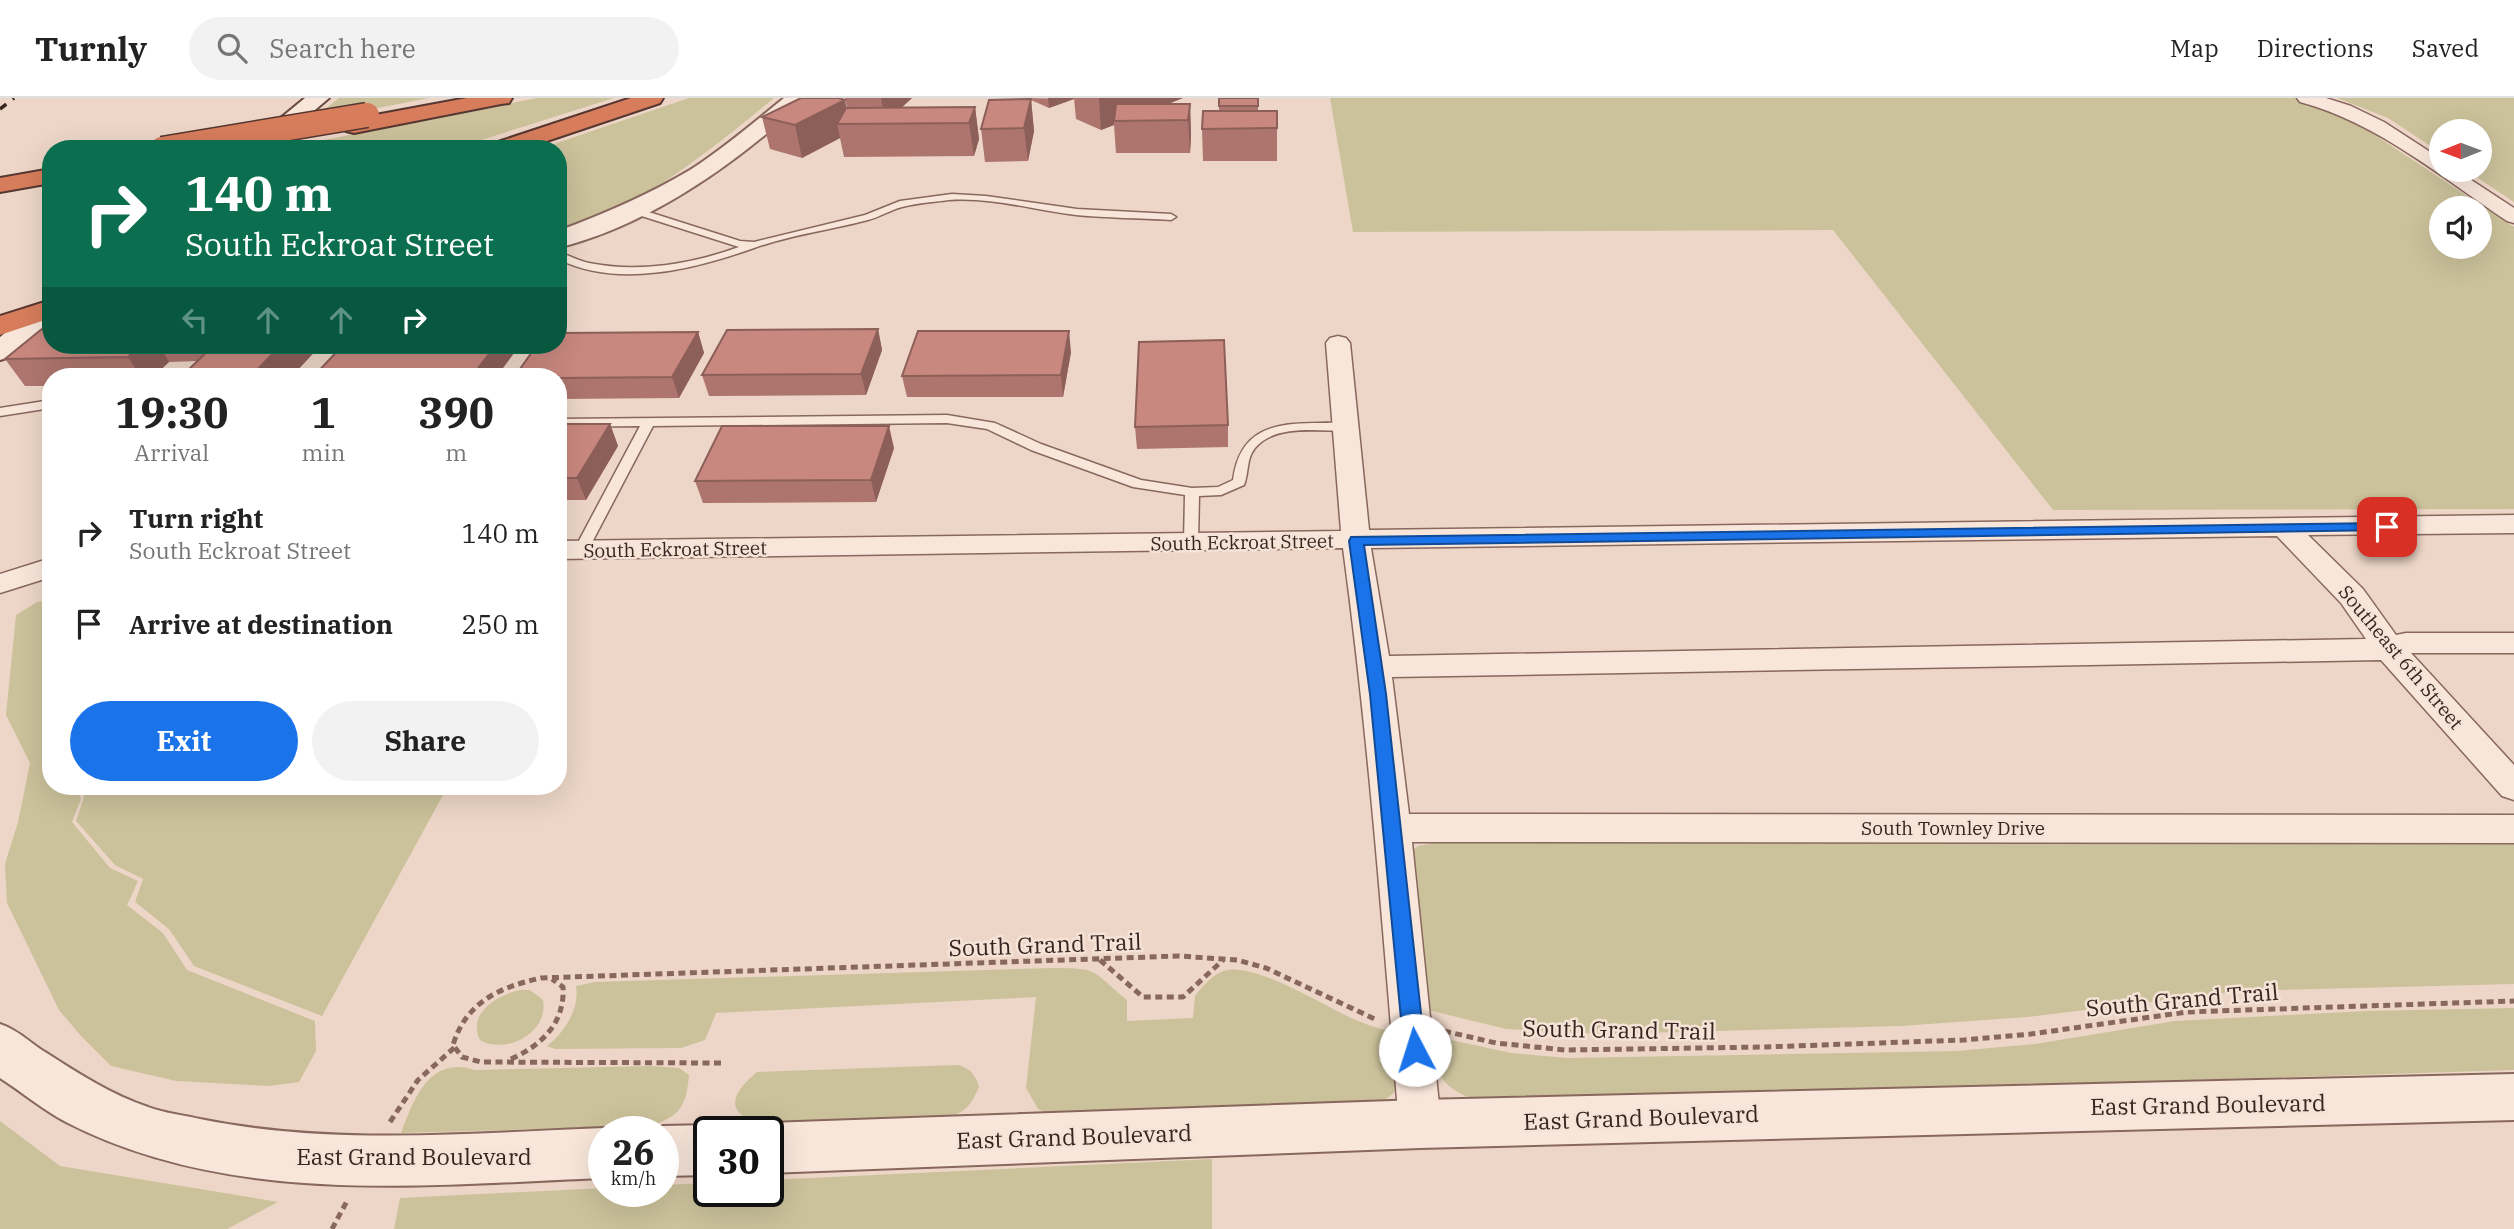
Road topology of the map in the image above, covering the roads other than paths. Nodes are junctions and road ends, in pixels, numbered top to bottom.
1 (318, 98) edge
2 (461, 98) edge
3 (501, 98) edge
4 (652, 98) edge
5 (797, 98) edge
6 (2306, 98) edge
7 (360, 120) junction
8 (223, 140) edge
9 (261, 140) edge
10 (265, 140) edge
11 (527, 140) edge
12 (2429, 160) edge
13 (42, 167) edge
14 (0, 174) edge
15 (42, 178) edge
16 (2462, 182) edge
17 (0, 185) edge
18 (633, 210) junction
19 (1171, 217) dead end
20 (2514, 217) edge
21 (567, 236) edge
22 (754, 245) junction
23 (567, 260) edge
24 (42, 315) edge
25 (42, 318) edge
26 (0, 326) edge
27 (1338, 343) dead end
28 (0, 351) edge
29 (42, 405) edge
30 (0, 412) edge
31 (649, 422) junction
32 (567, 423) edge
33 (1345, 426) junction
34 (1192, 492) junction
35 (2514, 524) edge
36 (2286, 529) junction
37 (1356, 541) junction
38 (1191, 542) junction
39 (570, 550) edge
40 (42, 569) edge
41 (0, 584) edge
42 (2514, 643) edge
43 (2389, 649) junction
44 (1375, 667) junction
45 (2514, 788) edge
46 (1393, 828) junction
47 (2514, 829) edge
48 (0, 1046) edge
49 (2514, 1097) edge
50 (1420, 1124) junction
51 (784, 1148) edge
52 (588, 1153) edge

1 - 10 street
2 - 7 highway
3 - 7 highway
4 - 11 highway
5 - 18 street
6 - 12 street
7 - 8 highway, bridge
7 - 9 highway
13 - 14 highway
15 - 17 highway
16 - 20 street
18 - 21 street
18 - 22 lane
19 - 22 lane
22 - 23 lane
24 - 26 highway
25 - 28 street
27 - 33 street
29 - 30 lane
31 - 32 lane
31 - 34 lane
31 - 39 lane
33 - 34 lane
33 - 37 street
34 - 38 lane
35 - 36 street, South Eckroat Street
36 - 37 street, South Eckroat Street
36 - 43 street, Southeast 6th Street
37 - 38 street, South Eckroat Street
37 - 44 street
38 - 39 street, South Eckroat Street
40 - 41 street
42 - 43 street
43 - 44 street
43 - 45 street, Southeast 6th Street
44 - 46 street
46 - 47 street, South Townley Drive
46 - 50 street
48 - 52 street, East Grand Boulevard
49 - 50 street, East Grand Boulevard
50 - 51 street, East Grand Boulevard

